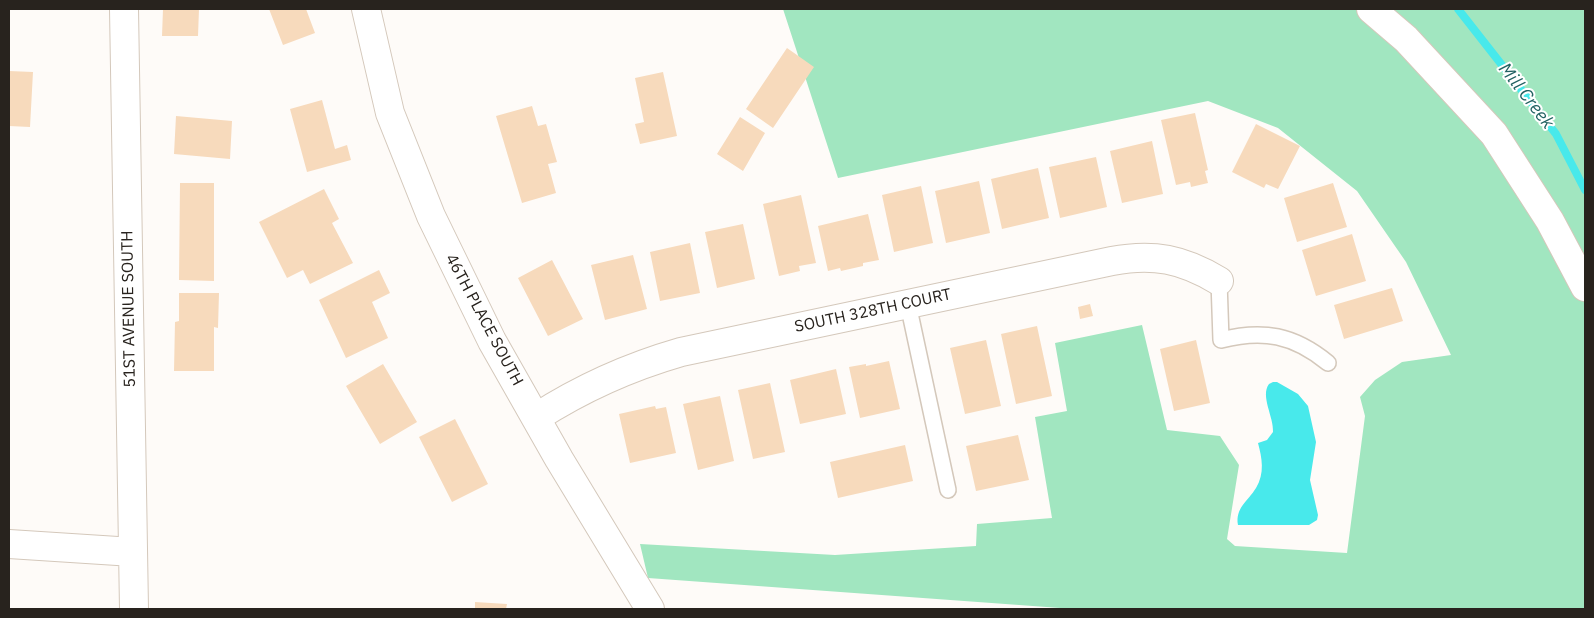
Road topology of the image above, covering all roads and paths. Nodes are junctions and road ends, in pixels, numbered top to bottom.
1 (124, 9) edge
2 (366, 9) edge
3 (1371, 9) edge
4 (1219, 282) joint
5 (1585, 287) edge
6 (908, 304) junction
7 (1328, 363) dead end
8 (536, 417) junction
9 (948, 490) dead end
10 (9, 544) edge
11 (134, 552) junction
12 (134, 609) edge
13 (650, 609) edge

1 - 11 street, 51ST AVENUE SOUTH
2 - 8 street, 46TH PLACE SOUTH
3 - 5 street
4 - 6 street, SOUTH 328TH COURT
4 - 7 lane
6 - 8 street, SOUTH 328TH COURT
6 - 9 lane
8 - 13 street, 46TH PLACE SOUTH
10 - 11 street
11 - 12 street, 51ST AVENUE SOUTH

